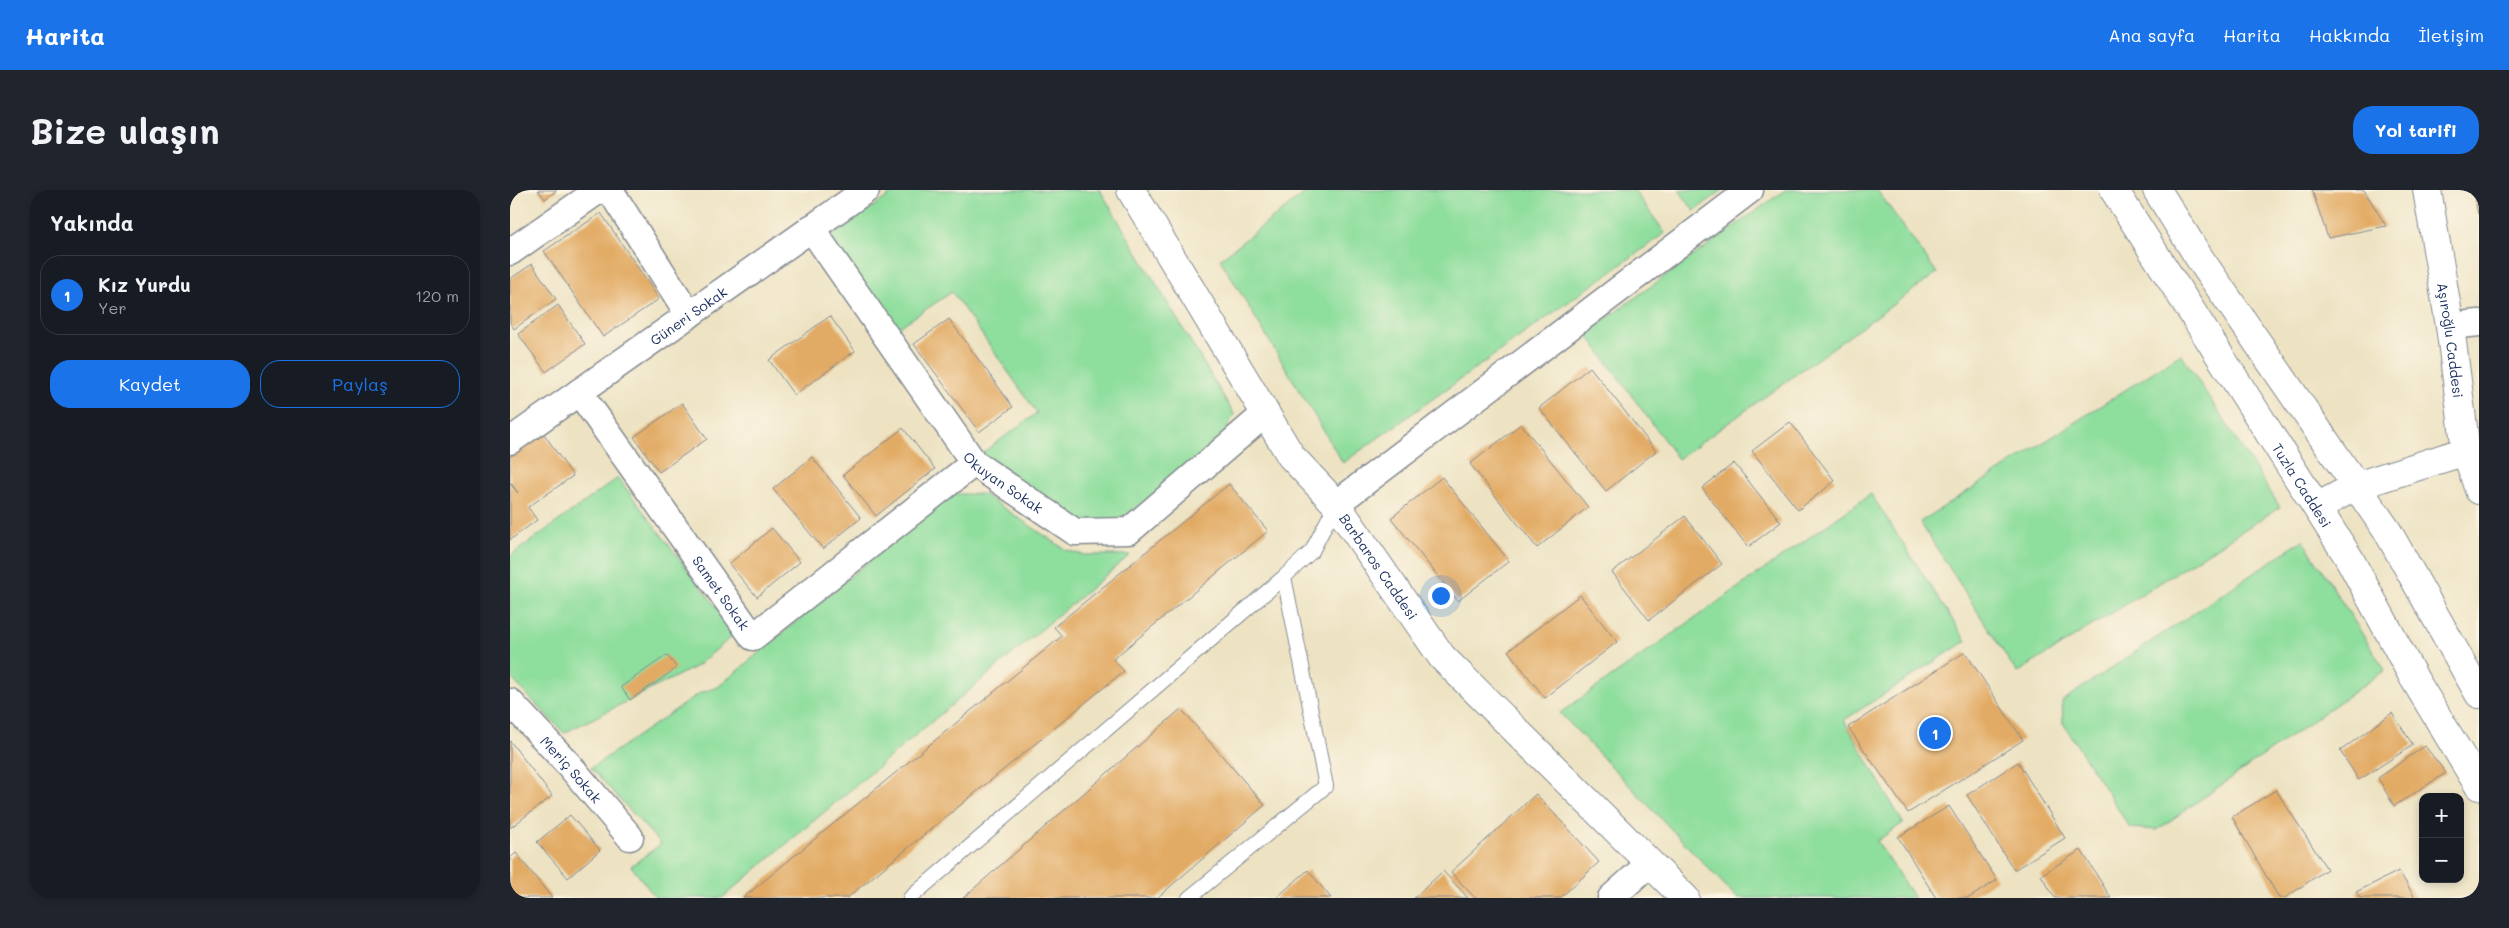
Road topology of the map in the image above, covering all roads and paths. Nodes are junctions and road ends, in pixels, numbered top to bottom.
1 (599, 190) edge
2 (610, 190) edge
3 (866, 190) edge
4 (1131, 190) edge
5 (1750, 190) edge
6 (2114, 190) edge
7 (2157, 190) edge
8 (2427, 190) edge
9 (811, 228) junction
10 (510, 252) edge
11 (689, 315) junction
12 (2479, 323) edge
13 (2450, 326) junction
14 (579, 392) junction
15 (1266, 413) junction
16 (510, 441) edge
17 (2472, 453) edge
18 (974, 463) junction
19 (2356, 486) junction
20 (2479, 490) edge
21 (1336, 504) junction
22 (2317, 507) junction
23 (1284, 577) junction
24 (2479, 694) edge
25 (510, 702) edge
26 (2479, 786) edge
27 (630, 837) dead end
28 (1650, 863) junction
29 (910, 898) edge
30 (1189, 898) edge
31 (1611, 898) edge
32 (1685, 898) edge

1 - 10 street
2 - 11 street
3 - 9 street, Güneri Sokak
4 - 15 street, Barbaros Caddesi
5 - 21 street
6 - 22 street, Tuzla Caddesi
7 - 19 street
8 - 13 street, Aşıroğlu Caddesi
9 - 11 street, Güneri Sokak
9 - 18 street, Okuyan Sokak
11 - 14 street, Güneri Sokak
12 - 13 street
13 - 17 street, Aşıroğlu Caddesi
14 - 16 street, Güneri Sokak
14 - 18 street, Samet Sokak
15 - 18 street, Okuyan Sokak
15 - 21 street, Barbaros Caddesi
17 - 19 street
17 - 20 street, Aşıroğlu Caddesi
19 - 22 street
19 - 24 street
21 - 23 lane
21 - 28 street, Barbaros Caddesi
22 - 26 street, Tuzla Caddesi
23 - 29 lane
23 - 30 lane
25 - 27 street, Meriç Sokak
28 - 31 street
28 - 32 street, Barbaros Caddesi

